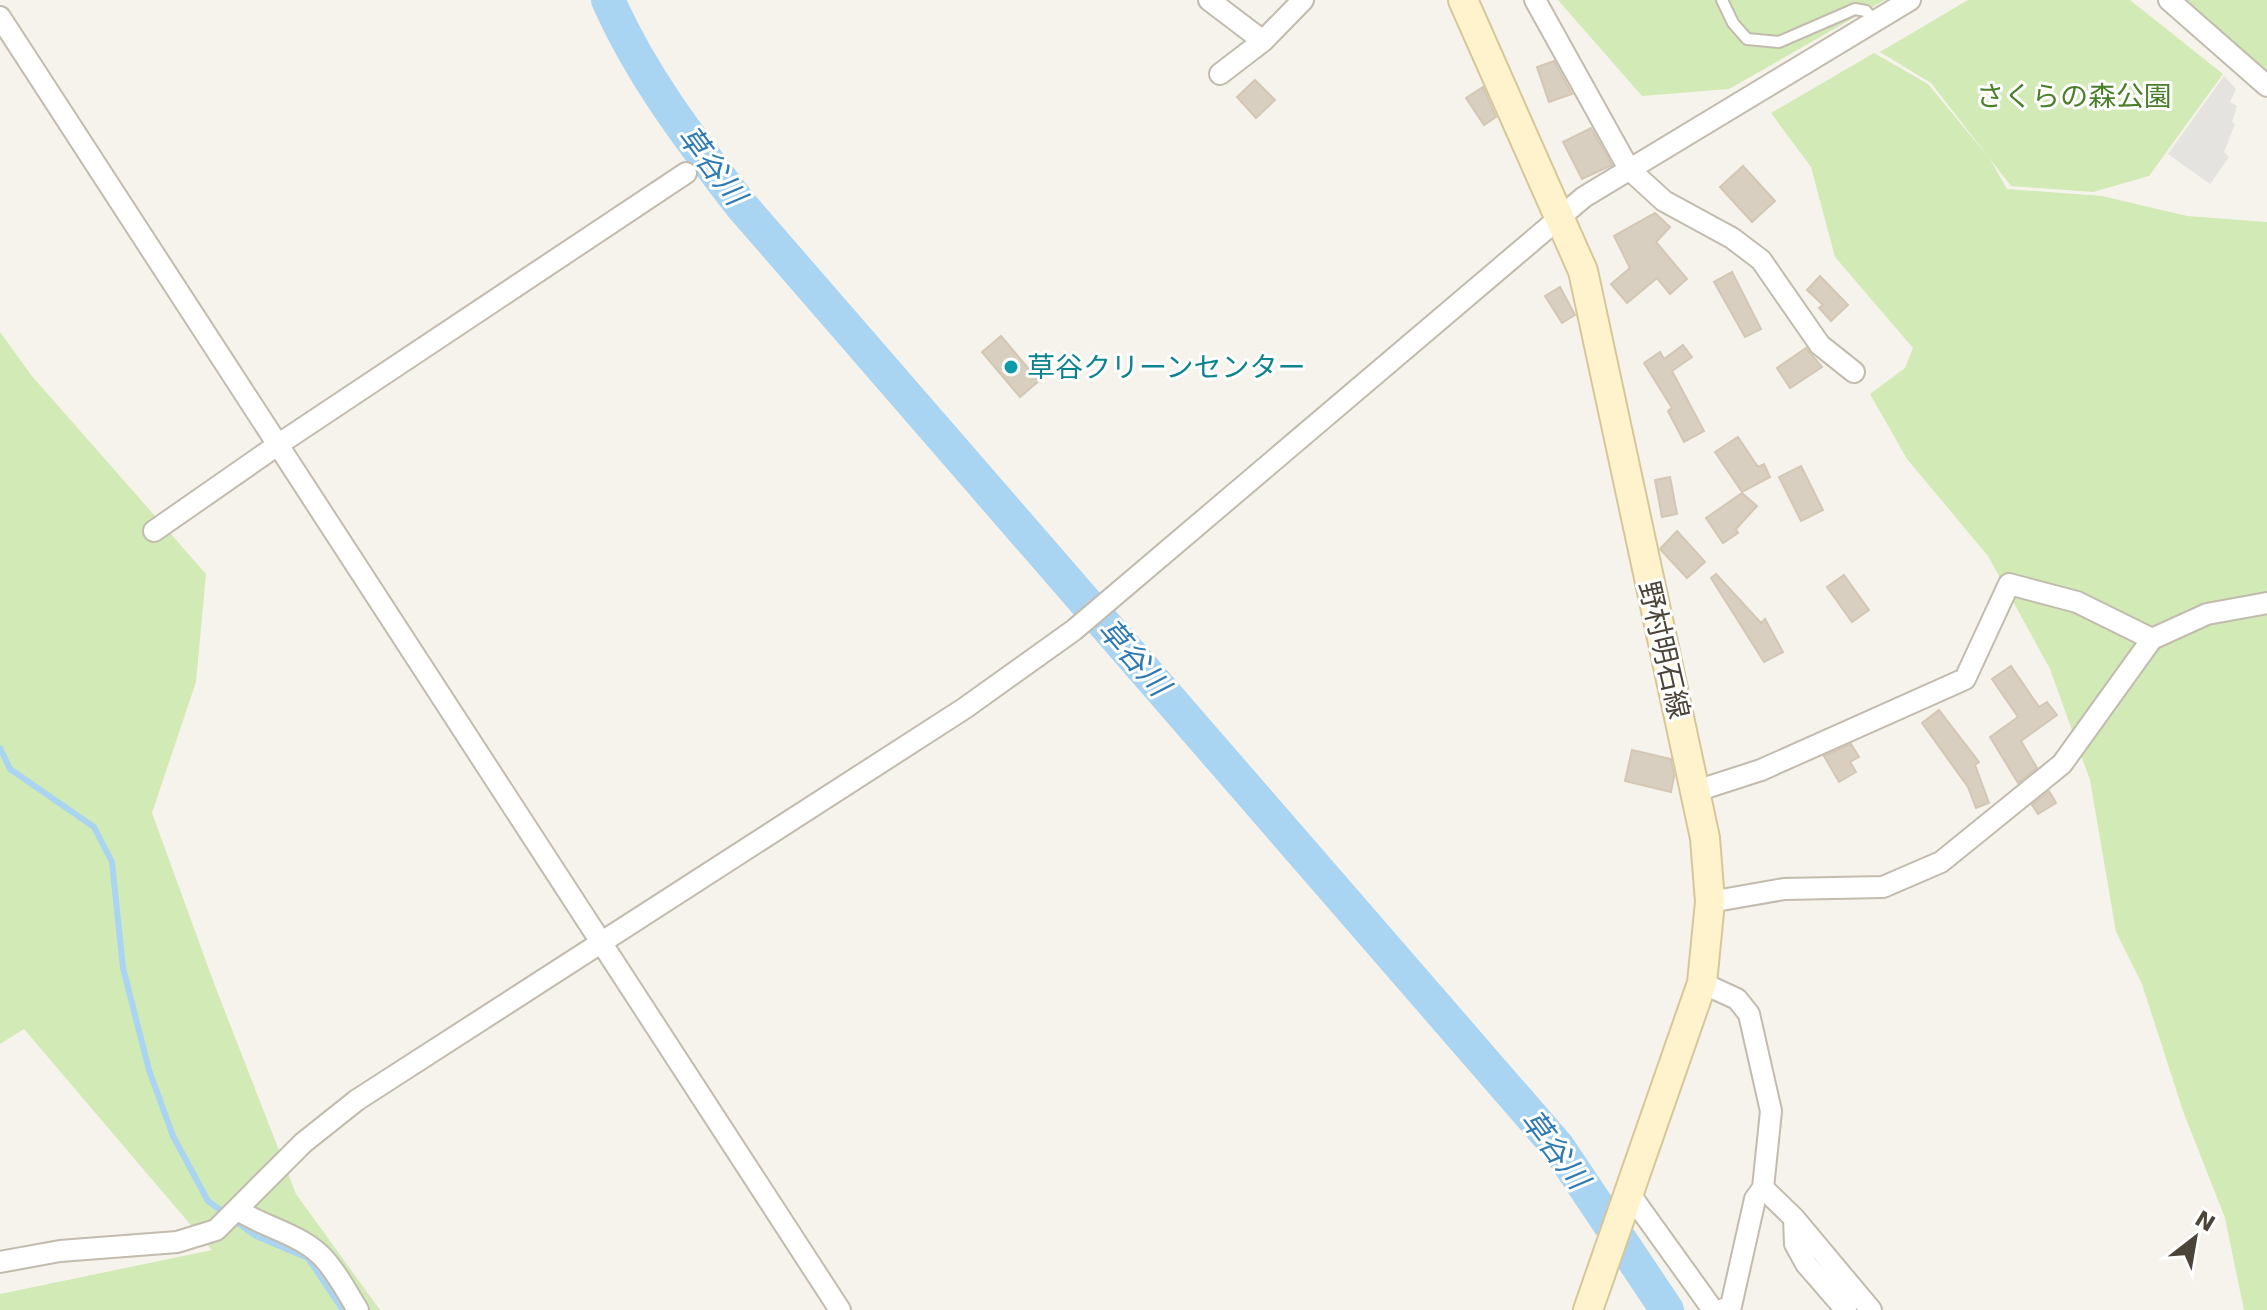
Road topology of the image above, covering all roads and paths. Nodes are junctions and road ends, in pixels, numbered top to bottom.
1 (1209, 0) edge
2 (1303, 0) edge
3 (1535, 0) edge
4 (1722, 0) edge
5 (1910, 0) edge
6 (2169, 0) edge
7 (1472, 3) edge
8 (0, 17) edge
9 (1874, 21) junction
10 (1263, 41) junction
11 (1220, 74) dead end
12 (2267, 86) edge
13 (1629, 169) junction
14 (686, 173) dead end
15 (1559, 215) junction
16 (1854, 372) dead end
17 (279, 444) junction
18 (154, 531) dead end
19 (2267, 603) edge
20 (2152, 639) junction
21 (1696, 791) junction
22 (1710, 902) junction
23 (602, 942) junction
24 (1702, 983) junction
25 (1763, 1188) junction
26 (1629, 1193) junction
27 (238, 1210) junction
28 (1794, 1218) junction
29 (0, 1262) edge
30 (358, 1310) edge
31 (840, 1310) edge
32 (1588, 1310) edge
33 (1713, 1310) edge
34 (1722, 1310) edge
35 (1846, 1310) edge
36 (1871, 1310) edge

1 - 10 street
2 - 10 street
3 - 13 street
4 - 9 lane
5 - 9 street
6 - 12 street
7 - 15 main road, 野村明石線
8 - 17 street
9 - 13 street
10 - 11 street
13 - 15 street
13 - 16 street
14 - 17 street
15 - 21 main road, 野村明石線
15 - 23 street
17 - 18 street
17 - 23 street
19 - 20 street
20 - 21 street
20 - 22 street
21 - 22 main road, 野村明石線
22 - 24 main road, 野村明石線
23 - 27 street
23 - 31 street
24 - 25 street
24 - 26 main road, 野村明石線
25 - 28 street
25 - 34 street
26 - 32 main road, 野村明石線
26 - 33 street
27 - 29 street
27 - 30 street
28 - 35 street
28 - 36 street

